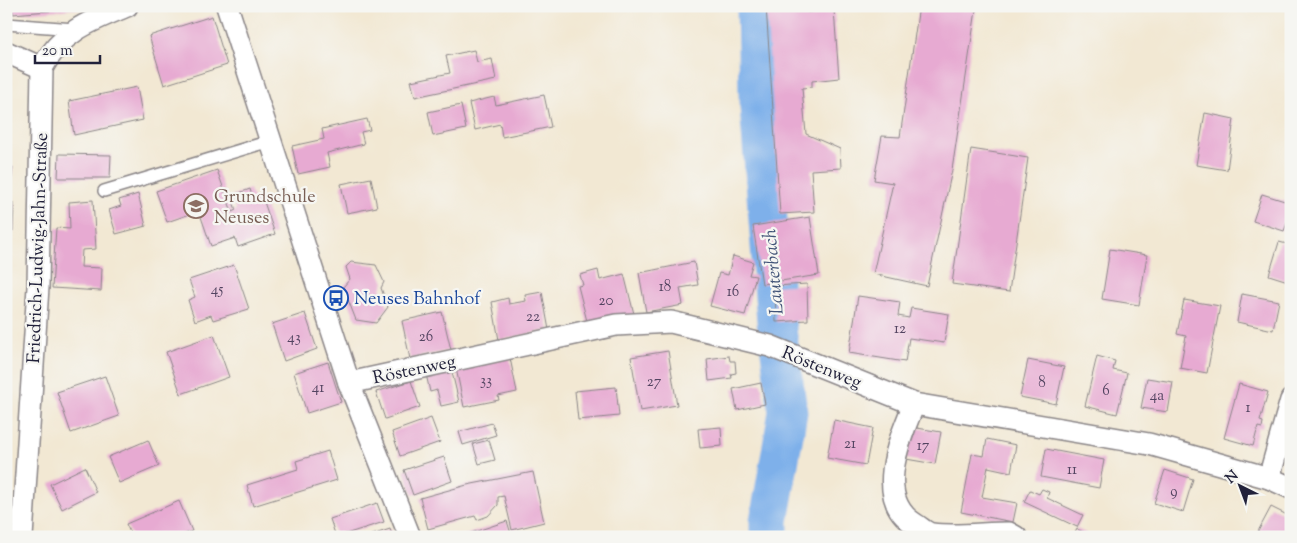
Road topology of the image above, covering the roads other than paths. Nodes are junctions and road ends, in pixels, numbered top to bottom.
1 (127, 6) edge
2 (227, 6) edge
3 (6, 24) edge
4 (77, 29) junction
5 (6, 52) edge
6 (42, 68) junction
7 (270, 141) junction
8 (104, 192) dead end
9 (349, 383) junction
10 (1291, 400) edge
11 (914, 404) junction
12 (1269, 478) junction
13 (1291, 488) edge
14 (22, 537) edge
15 (410, 537) edge
16 (1016, 537) edge

1 - 4 street
2 - 7 street
3 - 4 lane
4 - 6 street
5 - 6 street
6 - 14 street, Friedrich-Ludwig-Jahn-Straße
7 - 8 lane
7 - 9 street
9 - 11 street, Röstenweg
9 - 15 street
10 - 12 street
11 - 12 street, Röstenweg
11 - 16 street
12 - 13 street, Röstenweg

